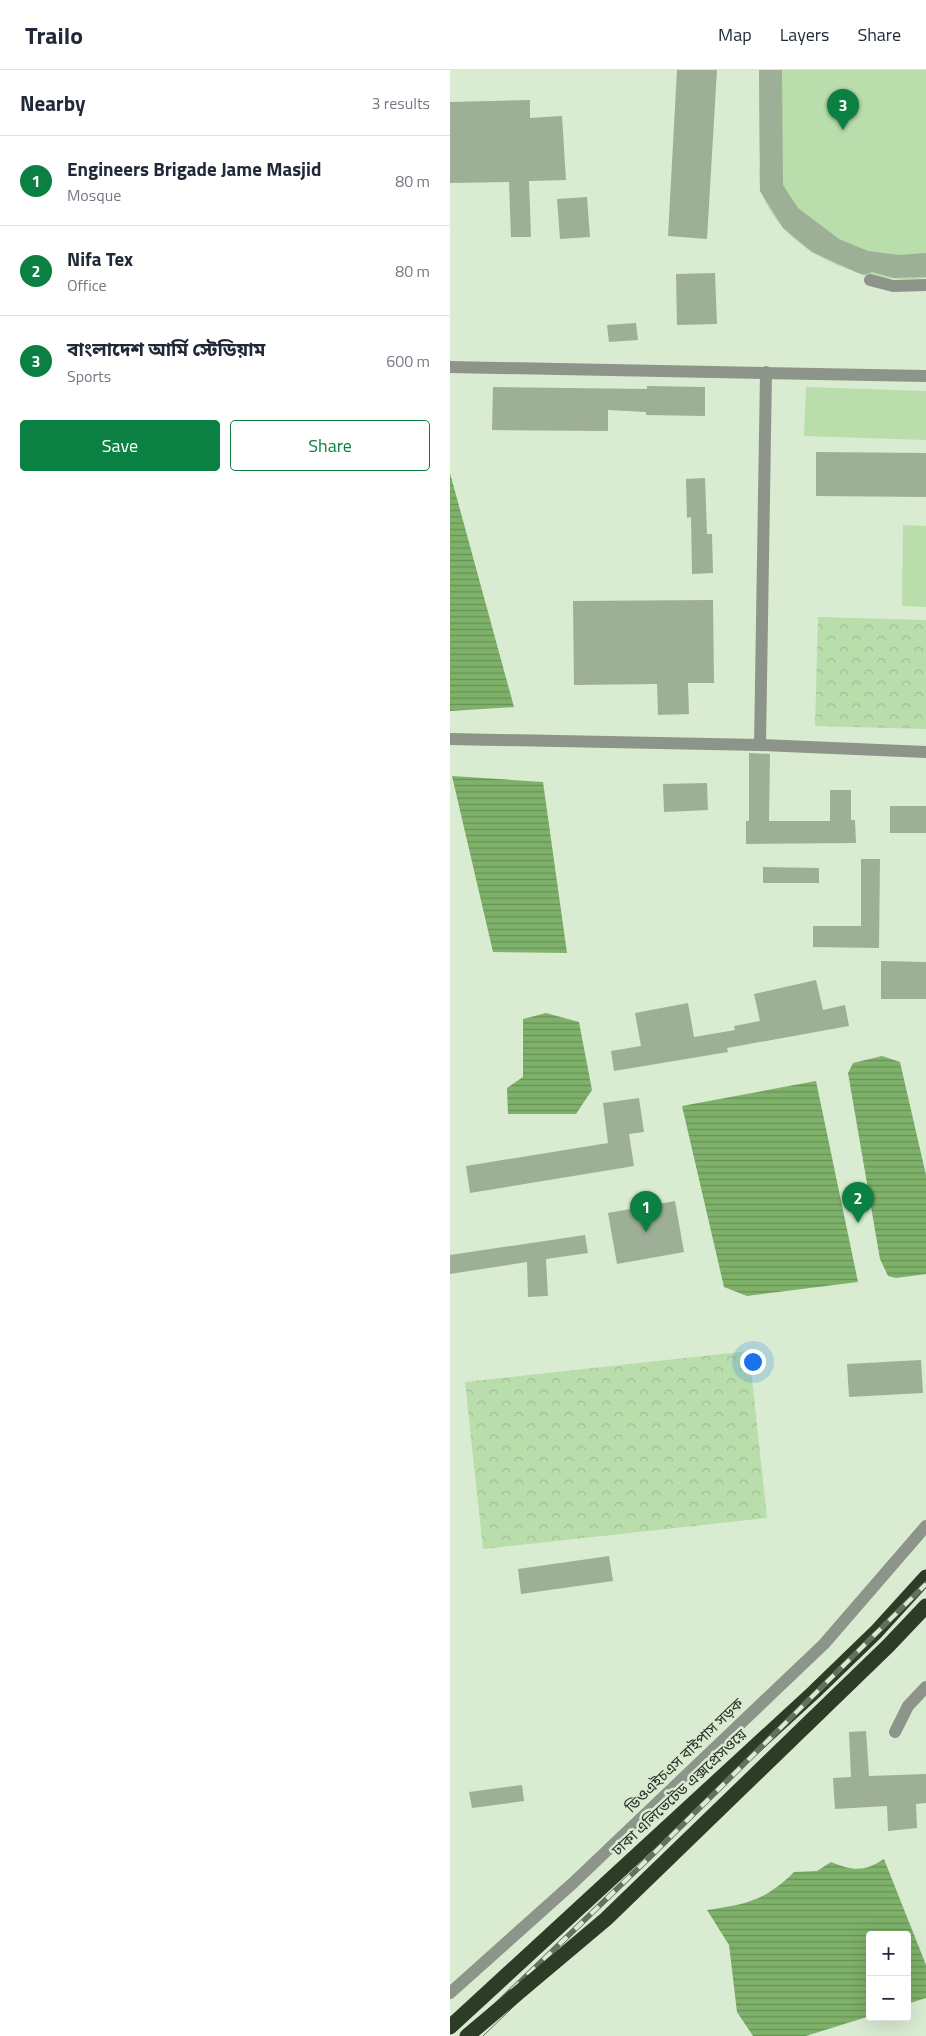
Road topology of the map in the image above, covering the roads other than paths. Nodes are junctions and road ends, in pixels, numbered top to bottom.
1 (870, 280) dead end
2 (926, 285) edge
3 (450, 367) edge
4 (766, 372) junction
5 (926, 376) edge
6 (450, 739) edge
7 (760, 744) junction
8 (926, 752) edge
9 (926, 1526) edge
10 (926, 1576) edge
11 (926, 1606) edge
12 (926, 1687) edge
13 (895, 1732) dead end
14 (450, 1993) edge
15 (450, 2027) edge
16 (467, 2036) edge

1 - 2 street
3 - 4 street
4 - 5 street
4 - 7 street
6 - 7 street
7 - 8 street
9 - 14 street, ডিওএইচএস বাইপাস সড়ক
10 - 15 highway, ঢাকা এলিভেটেড এক্সপ্রেসওয়ে
11 - 16 highway, bridge
12 - 13 street

